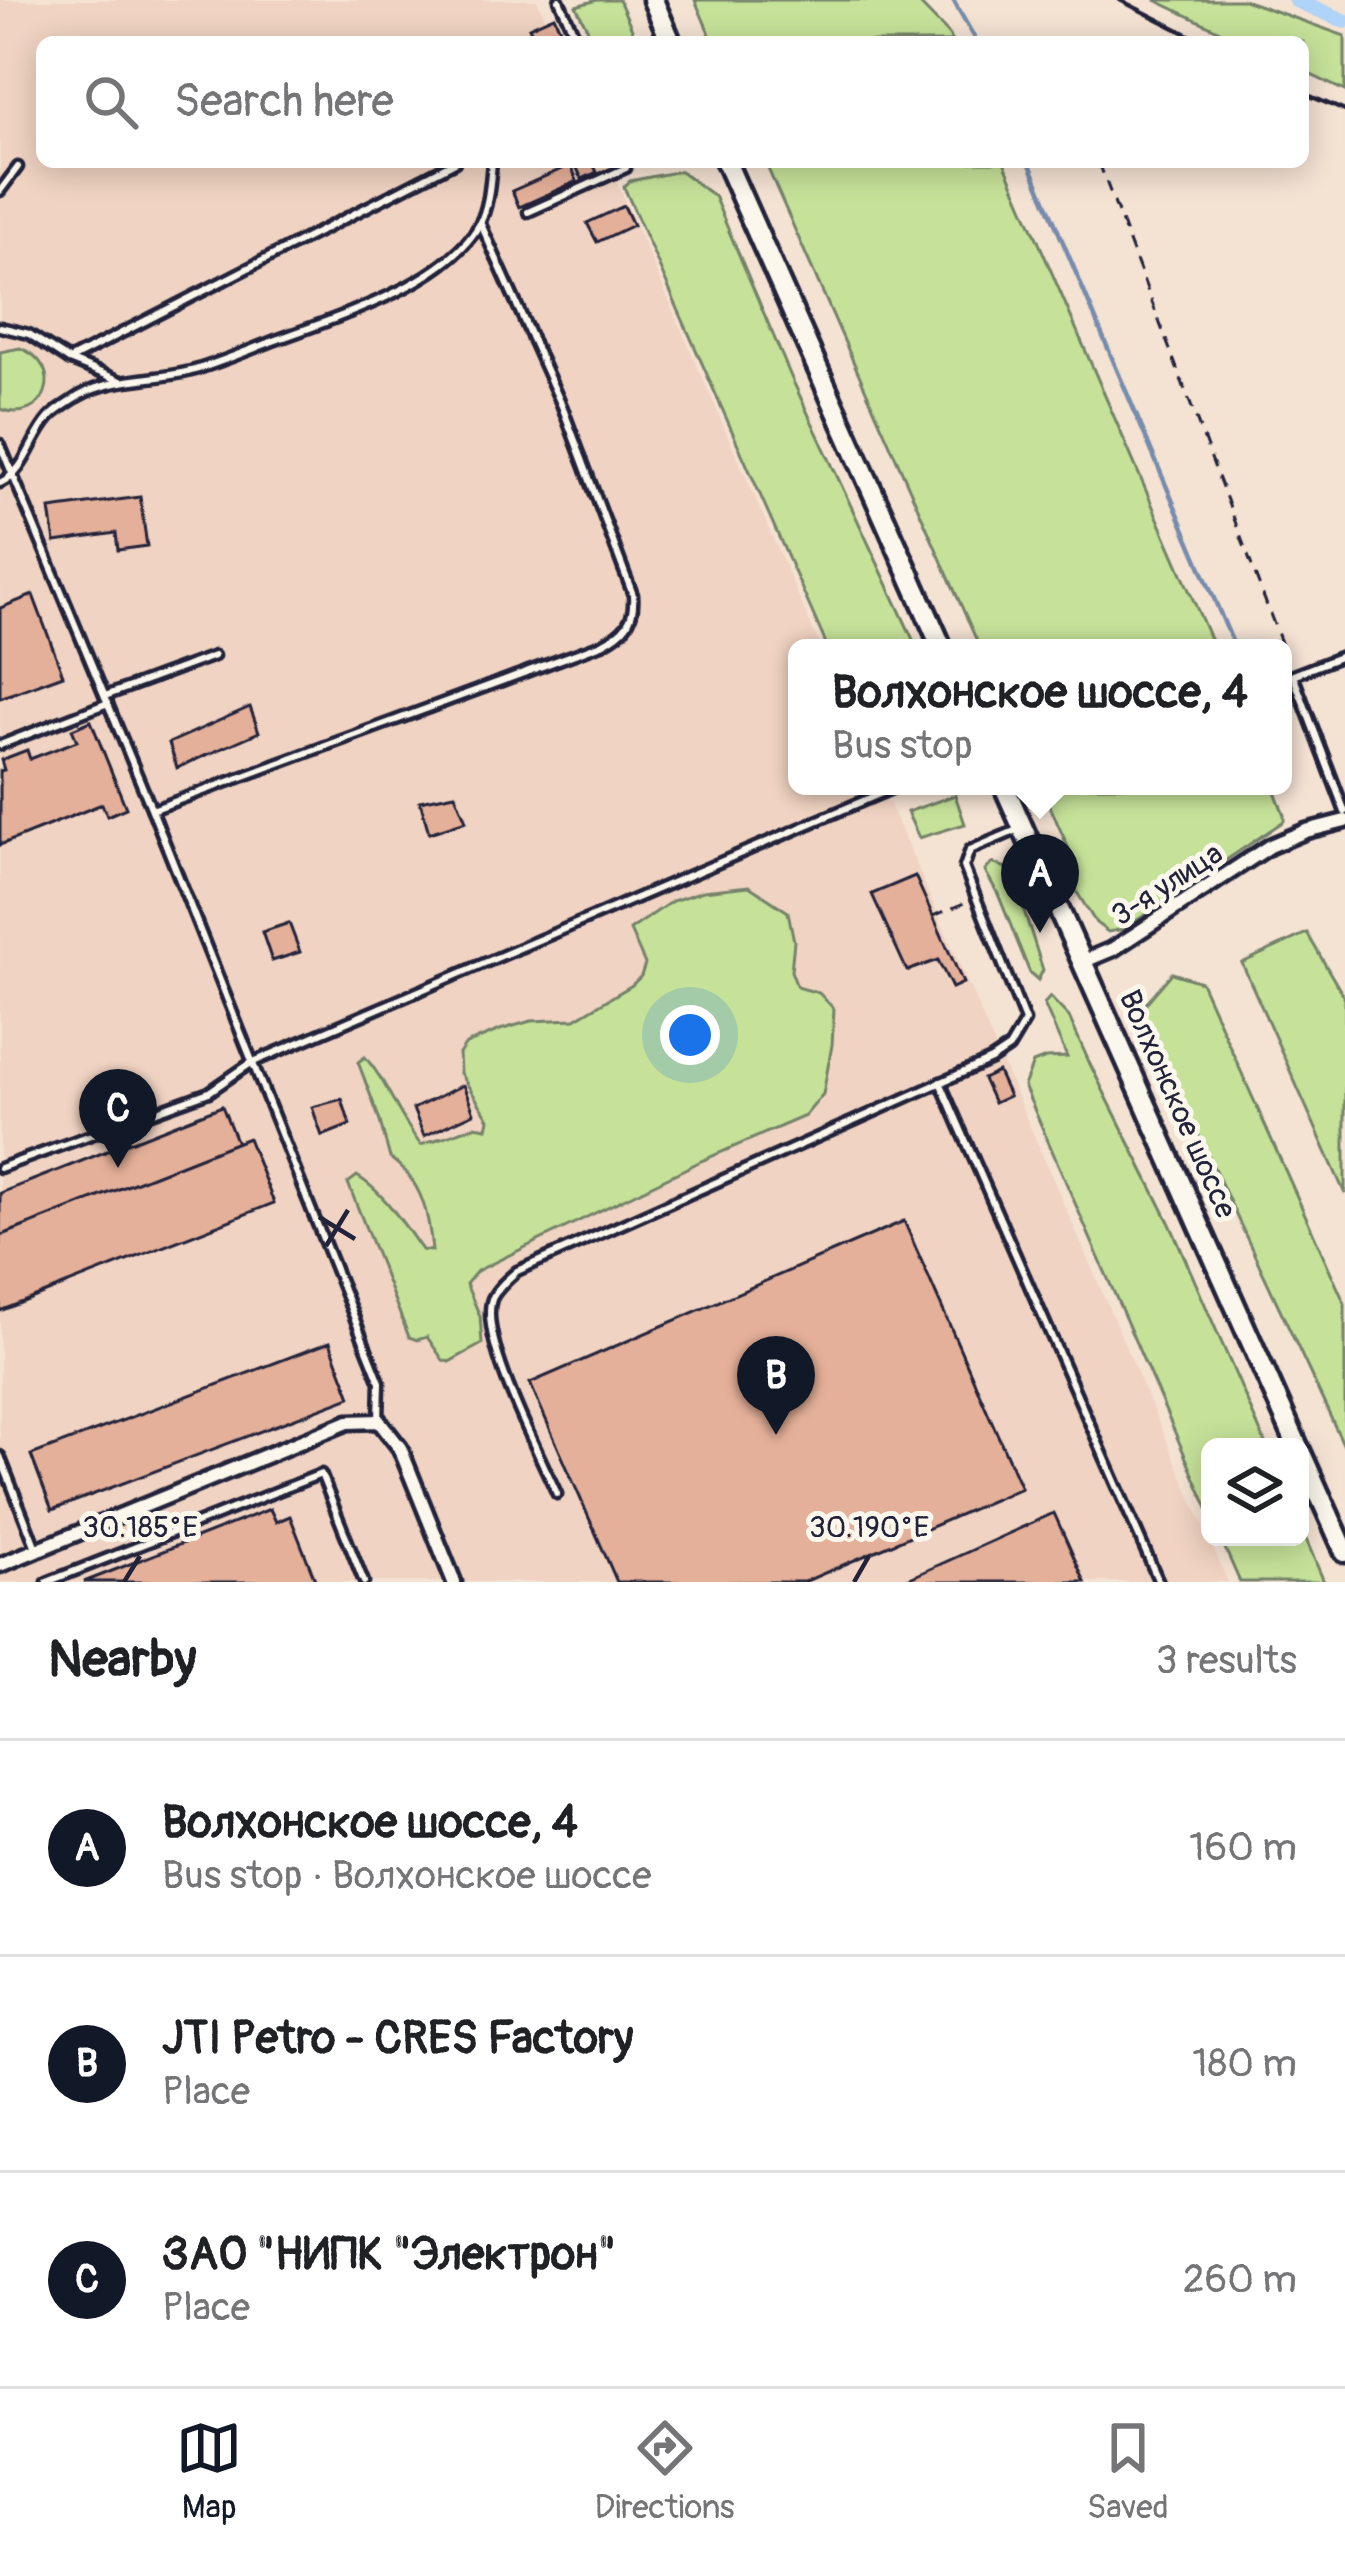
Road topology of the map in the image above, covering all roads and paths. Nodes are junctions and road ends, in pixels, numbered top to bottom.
1 (559, 0) edge
2 (653, 0) edge
3 (575, 36) edge
4 (668, 36) edge
5 (18, 167) dead end
6 (442, 168) edge
7 (491, 168) edge
8 (626, 168) edge
9 (729, 168) edge
10 (1101, 168) edge
11 (0, 191) edge
12 (528, 212) dead end
13 (480, 222) junction
14 (0, 328) edge
15 (69, 360) junction
16 (121, 381) junction
17 (0, 444) edge
18 (14, 476) junction
19 (0, 483) edge
20 (938, 639) edge
21 (1280, 639) edge
22 (214, 656) dead end
23 (1345, 656) edge
24 (106, 700) junction
25 (0, 745) edge
26 (877, 795) edge
27 (1008, 795) edge
28 (152, 809) junction
29 (1345, 812) edge
30 (1345, 821) edge
31 (1022, 828) junction
32 (1082, 962) junction
33 (251, 1063) junction
34 (940, 1082) junction
35 (0, 1168) edge
36 (379, 1421) junction
37 (1294, 1438) edge
38 (0, 1456) edge
39 (1309, 1471) edge
40 (557, 1494) dead end
41 (36, 1550) junction
42 (1345, 1552) edge
43 (0, 1565) edge
44 (47, 1582) edge
45 (364, 1582) edge
46 (454, 1582) edge
47 (1159, 1582) edge

1 - 3 lane
2 - 4 main road
5 - 11 lane
6 - 15 lane
7 - 13 lane
8 - 12 lane
9 - 20 main road
10 - 21 path
13 - 16 lane
13 - 28 lane
14 - 15 lane
15 - 16 lane
16 - 18 lane
17 - 18 lane
18 - 19 lane
18 - 24 lane
22 - 24 lane
23 - 29 lane
24 - 25 lane
24 - 28 lane
26 - 33 lane
27 - 31 main road, Волхонское шоссе
28 - 33 lane
30 - 32 street, 3-я улица
31 - 32 main road, Волхонское шоссе
31 - 34 lane
32 - 37 main road, Волхонское шоссе
33 - 35 lane
33 - 36 lane
34 - 40 lane
34 - 47 lane
36 - 41 street
36 - 46 street
38 - 41 lane
39 - 42 main road, Волхонское шоссе
41 - 43 street
44 - 45 lane

